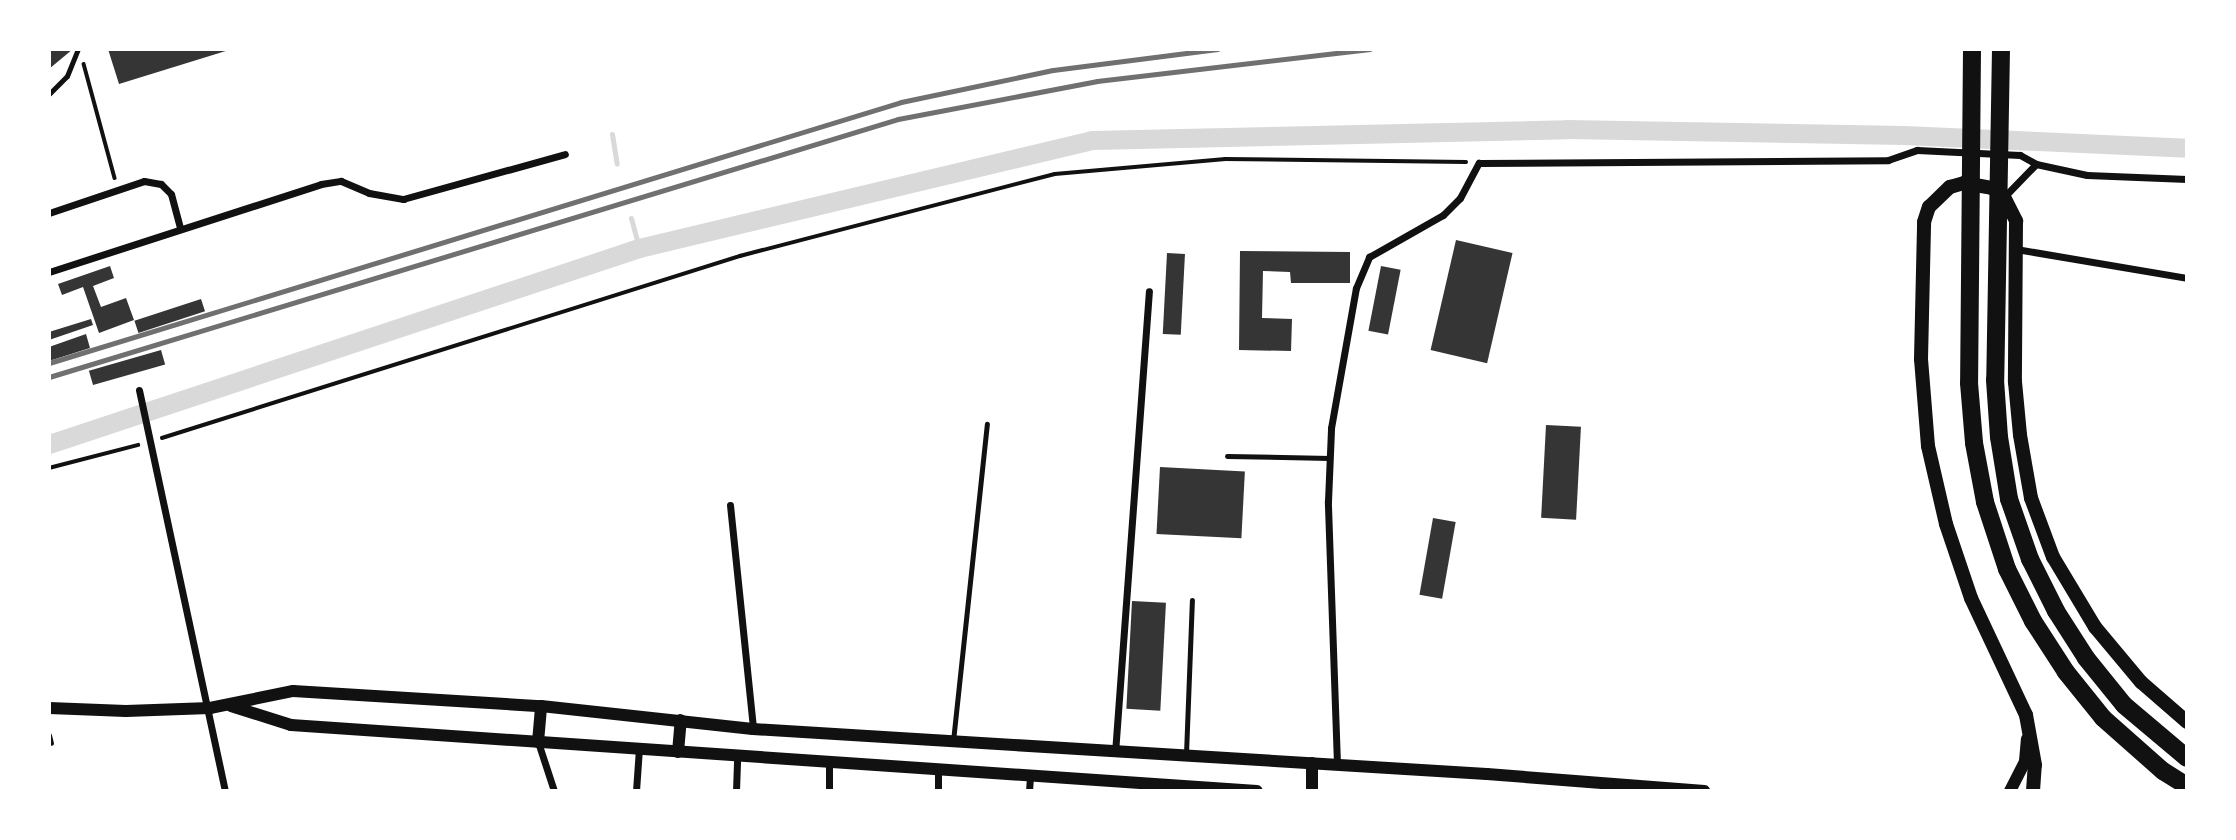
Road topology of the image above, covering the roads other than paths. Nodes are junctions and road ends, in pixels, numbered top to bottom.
1 (78, 49) edge
2 (1972, 49) edge
3 (2001, 49) edge
4 (49, 94) edge
5 (565, 153) dead end
6 (2036, 164) junction
7 (2187, 179) edge
8 (2004, 197) junction
9 (49, 213) edge
10 (180, 228) junction
11 (2017, 249) junction
12 (49, 272) edge
13 (2187, 278) edge
14 (1149, 291) dead end
15 (139, 390) dead end
16 (987, 424) dead end
17 (1227, 456) dead end
18 (1330, 458) junction
19 (730, 505) dead end
20 (1192, 600) dead end
21 (230, 706) junction
22 (541, 706) junction
23 (49, 708) edge
24 (210, 708) junction
25 (2026, 715) junction
26 (681, 720) junction
27 (2187, 722) edge
28 (753, 729) junction
29 (49, 735) edge
30 (538, 742) junction
31 (953, 742) junction
32 (51, 743) dead end
33 (639, 748) junction
34 (678, 752) junction
35 (1115, 753) junction
36 (1186, 756) junction
37 (737, 757) junction
38 (2187, 758) edge
39 (1312, 763) junction
40 (829, 764) junction
41 (1337, 764) junction
42 (938, 771) junction
43 (1029, 784) edge
44 (2187, 786) edge
45 (1130, 787) edge
46 (1220, 790) edge
47 (225, 791) edge
48 (554, 791) edge
49 (636, 791) edge
50 (736, 791) edge
51 (829, 791) edge
52 (938, 791) edge
53 (1257, 791) edge
54 (1312, 791) edge
55 (1704, 791) edge
56 (2010, 791) edge
57 (2033, 791) edge

1 - 4 lane
2 - 44 main road
3 - 38 main road
5 - 10 street
6 - 7 street
6 - 8 street
6 - 18 street
8 - 11 main road
8 - 25 main road
9 - 10 street
10 - 12 street
11 - 13 street
11 - 27 main road
14 - 35 street
15 - 24 street
16 - 31 lane
17 - 18 lane
18 - 41 street
19 - 28 street
20 - 36 lane
21 - 22 street
21 - 24 street
21 - 30 street
22 - 26 street
22 - 30 street
23 - 24 street
24 - 47 street
25 - 56 street
25 - 57 main road
26 - 28 street
26 - 34 street
28 - 31 street
29 - 32 lane
30 - 33 street
30 - 48 street
31 - 35 street
33 - 34 street
33 - 49 street
34 - 37 street
35 - 36 street
36 - 39 street
37 - 40 street
37 - 50 street
39 - 41 street
39 - 54 street
40 - 42 street
40 - 51 street
41 - 55 street
42 - 43 street
42 - 52 street
43 - 45 street
45 - 46 street
46 - 53 street

